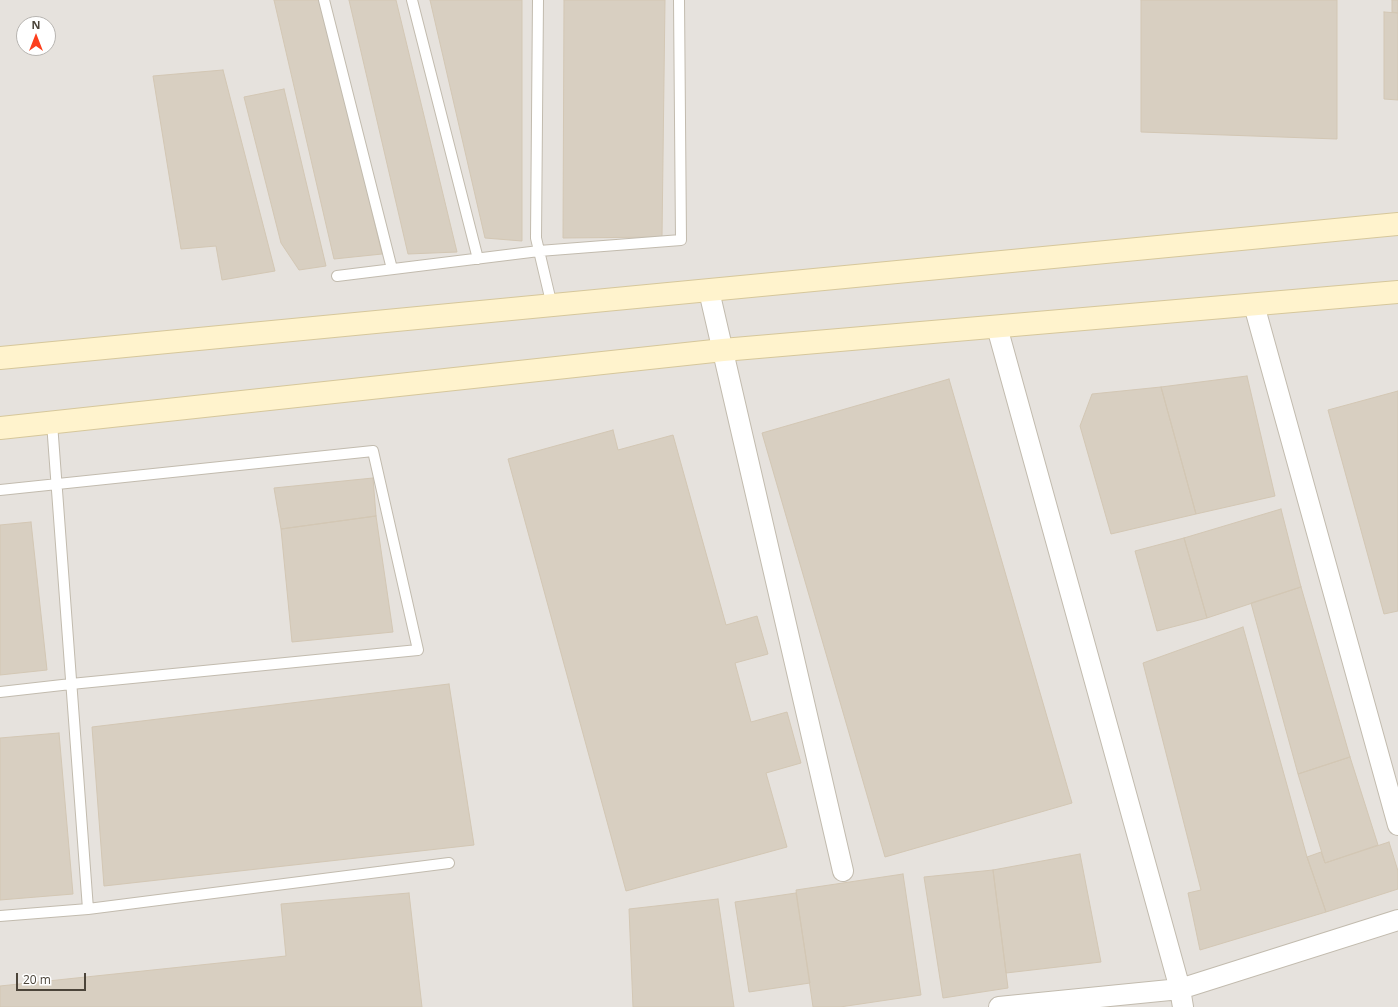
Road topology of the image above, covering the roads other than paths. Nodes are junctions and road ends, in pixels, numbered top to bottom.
1 (324, 0) edge
2 (412, 0) edge
3 (538, 0) edge
4 (679, 0) edge
5 (1398, 224) edge
6 (539, 251) junction
7 (478, 259) junction
8 (392, 269) junction
9 (337, 276) dead end
10 (709, 291) junction
11 (1398, 292) edge
12 (1254, 305) junction
13 (552, 306) junction
14 (997, 327) junction
15 (723, 350) junction
16 (0, 358) edge
17 (52, 423) junction
18 (0, 428) edge
19 (57, 483) junction
20 (0, 490) edge
21 (71, 684) junction
22 (0, 692) edge
23 (1398, 825) edge
24 (449, 863) dead end
25 (843, 871) dead end
26 (88, 910) junction
27 (0, 916) edge
28 (1398, 920) edge
29 (1182, 998) edge
30 (999, 1007) edge

1 - 8 lane
2 - 7 lane
3 - 6 lane
4 - 6 lane
5 - 10 main road
6 - 7 lane
6 - 13 lane
7 - 8 lane
8 - 9 lane
10 - 13 main road
10 - 15 street
11 - 12 main road
12 - 14 main road
12 - 23 street
13 - 16 main road
14 - 15 main road
14 - 29 street
15 - 17 main road
15 - 25 street
17 - 18 main road
17 - 19 lane
19 - 20 lane
19 - 21 lane
19 - 21 lane
21 - 22 lane
21 - 26 lane
24 - 26 lane
26 - 27 lane
28 - 29 street
29 - 30 street

